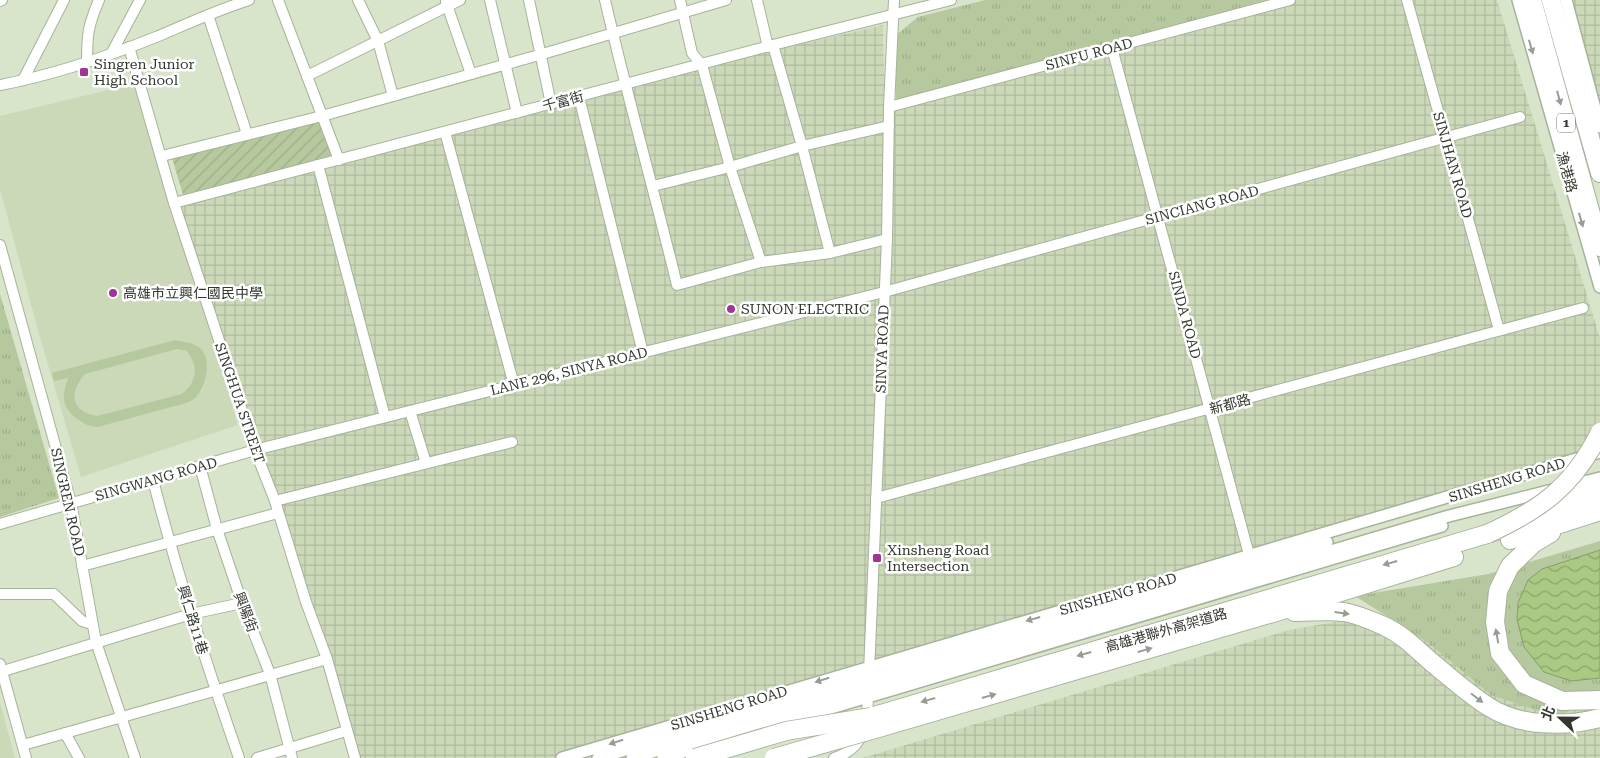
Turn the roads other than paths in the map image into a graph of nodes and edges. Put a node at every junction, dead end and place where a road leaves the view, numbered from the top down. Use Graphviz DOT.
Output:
graph roads {
  1 [pos="64,0"];
  2 [pos="99,0"];
  3 [pos="140,0"];
  4 [pos="248,0"];
  5 [pos="278,0"];
  6 [pos="358,0"];
  7 [pos="460,0"];
  8 [pos="490,0"];
  9 [pos="529,0"];
  10 [pos="606,0"];
  11 [pos="680,0"];
  12 [pos="726,0"];
  13 [pos="757,0"];
  14 [pos="894,0"];
  15 [pos="951,0"];
  16 [pos="1290,0"];
  17 [pos="1407,0"];
  18 [pos="1518,0"];
  19 [pos="1532,0"];
  20 [pos="1551,0"];
  21 [pos="1566,0"];
  22 [pos="447,3"];
  23 [pos="225,4"];
  24 [pos="684,12"];
  25 [pos="208,14"];
  26 [pos="893,14"];
  27 [pos="613,33"];
  28 [pos="378,41"];
  29 [pos="771,46"];
  30 [pos="129,47"];
  31 [pos="1112,48"];
  32 [pos="111,54"];
  33 [pos="539,55"];
  34 [pos="87,62"];
  35 [pos="506,64"];
  36 [pos="702,65"];
  37 [pos="471,74"];
  38 [pos="307,76"];
  39 [pos="23,80"];
  40 [pos="0,84"];
  41 [pos="625,85"];
  42 [pos="393,96"];
  43 [pos="579,97"];
  44 [pos="550,104"];
  45 [pos="889,107"];
  46 [pos="517,113"];
  47 [pos="322,116"];
  48 [pos="1520,117"];
  49 [pos="889,126"];
  50 [pos="1600,127"];
  51 [pos="445,132"];
  52 [pos="248,134"];
  53 [pos="1446,138"];
  54 [pos="802,146"];
  55 [pos="162,156"];
  56 [pos="339,160"];
  57 [pos="318,165"];
  58 [pos="730,167"];
  59 [pos="1600,173"];
  60 [pos="653,186"];
  61 [pos="174,203"];
  62 [pos="1158,217"];
  63 [pos="887,239"];
  64 [pos="0,245"];
  65 [pos="1600,247"];
  66 [pos="830,253"];
  67 [pos="761,262"];
  68 [pos="1600,287"];
  69 [pos="884,292"];
  70 [pos="1583,308"];
  71 [pos="1499,330"];
  72 [pos="643,352"];
  73 [pos="514,385"];
  74 [pos="1210,409"];
  75 [pos="410,411"];
  76 [pos="385,418"];
  77 [pos="1600,432"];
  78 [pos="512,442"];
  79 [pos="255,450"];
  80 [pos="1600,452"];
  81 [pos="1600,458"];
  82 [pos="426,463"];
  83 [pos="200,466"];
  84 [pos="1600,478"];
  85 [pos="152,480"];
  86 [pos="1600,486"];
  87 [pos="876,498"];
  88 [pos="1600,498"];
  89 [pos="275,501"];
  90 [pos="71,504"];
  91 [pos="1600,511"];
  92 [pos="278,513"];
  93 [pos="1570,521"];
  94 [pos="0,524"];
  95 [pos="217,530"];
  96 [pos="1488,534"];
  97 [pos="169,542"];
  98 [pos="82,566"];
  99 [pos="1253,569"];
  100 [pos="0,594"];
  101 [pos="242,603"];
  102 [pos="1276,612"];
  103 [pos="191,614"];
  104 [pos="92,624"];
  105 [pos="96,642"];
  106 [pos="327,659"];
  107 [pos="869,666"];
  108 [pos="1,669"];
  109 [pos="270,674"];
  110 [pos="868,688"];
  111 [pos="215,690"];
  112 [pos="1600,700"];
  113 [pos="122,718"];
  114 [pos="1600,718"];
  115 [pos="873,723"];
  116 [pos="346,731"];
  117 [pos="65,733"];
  118 [pos="23,745"];
  119 [pos="638,751"];
  120 [pos="291,754"];
  121 [pos="26,758"];
  122 [pos="78,758"];
  123 [pos="135,758"];
  124 [pos="239,758"];
  125 [pos="257,758"];
  126 [pos="355,758"];
  127 [pos="562,758"];
  128 [pos="598,758"];
  129 [pos="662,758"];
  130 [pos="695,758"];
  131 [pos="730,758"];
  132 [pos="774,758"];
  133 [pos="810,758"];
  134 [pos="834,758"];
  1 -- 39 [label="street"];
  2 -- 34 [label="street"];
  3 -- 32 [label="street"];
  4 -- 23 [label="street"];
  5 -- 38 [label="street"];
  6 -- 28 [label="street"];
  7 -- 22 [label="street"];
  8 -- 35 [label="street"];
  9 -- 33 [label="street"];
  10 -- 27 [label="street"];
  11 -- 24 [label="street"];
  12 -- 24 [label="street"];
  13 -- 29 [label="street"];
  14 -- 26 [label="street, SINYA ROAD"];
  15 -- 26 [label="street, 千富街"];
  16 -- 31 [label="street, SINFU ROAD"];
  17 -- 53 [label="street, SINJHAN ROAD"];
  18 -- 68 [label="street, 漁港路, one-way"];
  19 -- 65 [label="highway, 1, one-way"];
  20 -- 59 [label="highway, 1"];
  21 -- 50 [label="street"];
  22 -- 28 [label="street"];
  22 -- 37 [label="street"];
  23 -- 25 [label="street"];
  24 -- 27 [label="street"];
  24 -- 36 [label="street"];
  25 -- 30 [label="street"];
  25 -- 52 [label="street"];
  26 -- 29 [label="street, 千富街"];
  26 -- 45 [label="street, SINYA ROAD"];
  27 -- 33 [label="street"];
  27 -- 41 [label="street"];
  28 -- 38 [label="street"];
  28 -- 42 [label="street"];
  29 -- 36 [label="street, 千富街"];
  29 -- 54 [label="street"];
  30 -- 32 [label="street"];
  30 -- 55 [label="street, SINGHUA STREET"];
  31 -- 45 [label="street, SINFU ROAD"];
  31 -- 62 [label="street, SINDA ROAD"];
  32 -- 34 [label="street"];
  33 -- 35 [label="street"];
  33 -- 44 [label="street"];
  34 -- 39 [label="street"];
  35 -- 37 [label="street"];
  35 -- 46 [label="street"];
  36 -- 41 [label="street, 千富街"];
  36 -- 58 [label="street"];
  37 -- 42 [label="street"];
  38 -- 47 [label="street"];
  39 -- 40 [label="street"];
  41 -- 43 [label="street, 千富街"];
  41 -- 60 [label="street"];
  42 -- 47 [label="street"];
  43 -- 44 [label="street, 千富街"];
  43 -- 72 [label="street"];
  44 -- 46 [label="street, 千富街"];
  45 -- 49 [label="street, SINYA ROAD"];
  46 -- 51 [label="street, 千富街"];
  47 -- 52 [label="street"];
  47 -- 56 [label="street"];
  48 -- 53 [label="street, SINCIANG ROAD"];
  49 -- 54 [label="street"];
  49 -- 63 [label="street, SINYA ROAD"];
  51 -- 56 [label="street, 千富街"];
  51 -- 73 [label="street"];
  52 -- 55 [label="street"];
  53 -- 62 [label="street, SINCIANG ROAD"];
  53 -- 71 [label="street, SINJHAN ROAD"];
  54 -- 58 [label="street"];
  54 -- 66 [label="street"];
  55 -- 61 [label="street, SINGHUA STREET"];
  56 -- 57 [label="street, 千富街"];
  57 -- 61 [label="street, 千富街"];
  57 -- 76 [label="street"];
  58 -- 60 [label="street"];
  58 -- 67 [label="street"];
  60 -- 67 [label="street"];
  61 -- 79 [label="street, SINGHUA STREET"];
  62 -- 69 [label="street, SINCIANG ROAD"];
  62 -- 74 [label="street, SINDA ROAD"];
  63 -- 66 [label="street"];
  63 -- 69 [label="street, SINYA ROAD"];
  64 -- 90 [label="street, SINGREN ROAD"];
  66 -- 67 [label="street"];
  69 -- 72 [label="street, LANE 296, SINYA ROAD"];
  69 -- 87 [label="street, SINYA ROAD"];
  70 -- 71 [label="street, 新都路"];
  71 -- 74 [label="street, 新都路"];
  72 -- 73 [label="street, LANE 296, SINYA ROAD"];
  73 -- 75 [label="street, LANE 296, SINYA ROAD"];
  74 -- 87 [label="street, 新都路"];
  74 -- 99 [label="street, SINDA ROAD"];
  75 -- 76 [label="street, LANE 296, SINYA ROAD"];
  75 -- 82 [label="street"];
  76 -- 79 [label="street, LANE 296, SINYA ROAD"];
  77 -- 96 [label="highway, bridge"];
  78 -- 82 [label="street"];
  79 -- 83 [label="street, SINGWANG ROAD"];
  79 -- 89 [label="street, SINGHUA STREET"];
  80 -- 99 [label="street, SINSHENG ROAD"];
  81 -- 99 [label="street, SINSHENG ROAD"];
  82 -- 89 [label="street"];
  83 -- 85 [label="street, SINGWANG ROAD"];
  83 -- 95 [label="street, 興陽街"];
  84 -- 99 [label="street, SINSHENG ROAD"];
  85 -- 90 [label="street, SINGWANG ROAD"];
  85 -- 97 [label="street, 興仁路11巷"];
  86 -- 99 [label="street, SINSHENG ROAD"];
  87 -- 107 [label="street, SINYA ROAD"];
  88 -- 96 [label="highway, 高雄港聯外高架道路, bridge"];
  89 -- 92 [label="street, SINGHUA STREET"];
  90 -- 94 [label="street, SINGWANG ROAD"];
  90 -- 98 [label="street, SINGREN ROAD"];
  91 -- 93 [label="highway, 高雄港聯外高架道路"];
  92 -- 95 [label="street"];
  92 -- 106 [label="street, SINGHUA STREET"];
  93 -- 102 [label="highway, 高雄港聯外高架道路"];
  112 -- 93 [label="highway, one-way"];
  95 -- 97 [label="street"];
  95 -- 101 [label="street, 興陽街"];
  96 -- 115 [label="highway, 高雄港聯外高架道路, one-way"];
  97 -- 98 [label="street"];
  97 -- 103 [label="street, 興仁路11巷"];
  98 -- 104 [label="street, SINGREN ROAD"];
  99 -- 107 [label="street, SINSHENG ROAD, one-way"];
  99 -- 110 [label="street, SINSHENG ROAD"];
  100 -- 104 [label="street"];
  101 -- 103 [label="street"];
  101 -- 109 [label="street, 興陽街"];
  102 -- 114 [label="highway, one-way"];
  115 -- 102 [label="highway, 高雄港聯外高架道路, one-way"];
  103 -- 105 [label="street"];
  103 -- 111 [label="street, 興仁路11巷"];
  104 -- 105 [label="street, SINGREN ROAD"];
  105 -- 108 [label="street"];
  105 -- 113 [label="street, SINGREN ROAD"];
  106 -- 109 [label="street"];
  106 -- 116 [label="street, SINGHUA STREET"];
  107 -- 110 [label="street, SINYA ROAD"];
  107 -- 119 [label="street, SINSHENG ROAD, one-way"];
  108 -- 118 [label="street"];
  109 -- 111 [label="street"];
  109 -- 120 [label="street, 興陽街"];
  110 -- 119 [label="street, SINSHENG ROAD"];
  110 -- 129 [label="street, SINSHENG ROAD"];
  110 -- 134 [label="street, SINYA ROAD"];
  111 -- 113 [label="street"];
  111 -- 124 [label="street, 興仁路11巷"];
  113 -- 117 [label="street"];
  113 -- 123 [label="street, SINGREN ROAD"];
  115 -- 130 [label="highway, bridge"];
  115 -- 131 [label="highway, 高雄港聯外高架道路, bridge"];
  115 -- 132 [label="highway, 高雄港聯外高架道路, bridge"];
  115 -- 133 [label="highway, bridge"];
  116 -- 120 [label="street"];
  116 -- 126 [label="street, SINGHUA STREET"];
  117 -- 118 [label="street"];
  117 -- 122 [label="street"];
  118 -- 121 [label="street"];
  119 -- 127 [label="street, SINSHENG ROAD, one-way"];
  119 -- 128 [label="street, SINSHENG ROAD"];
  120 -- 125 [label="street"];
}
